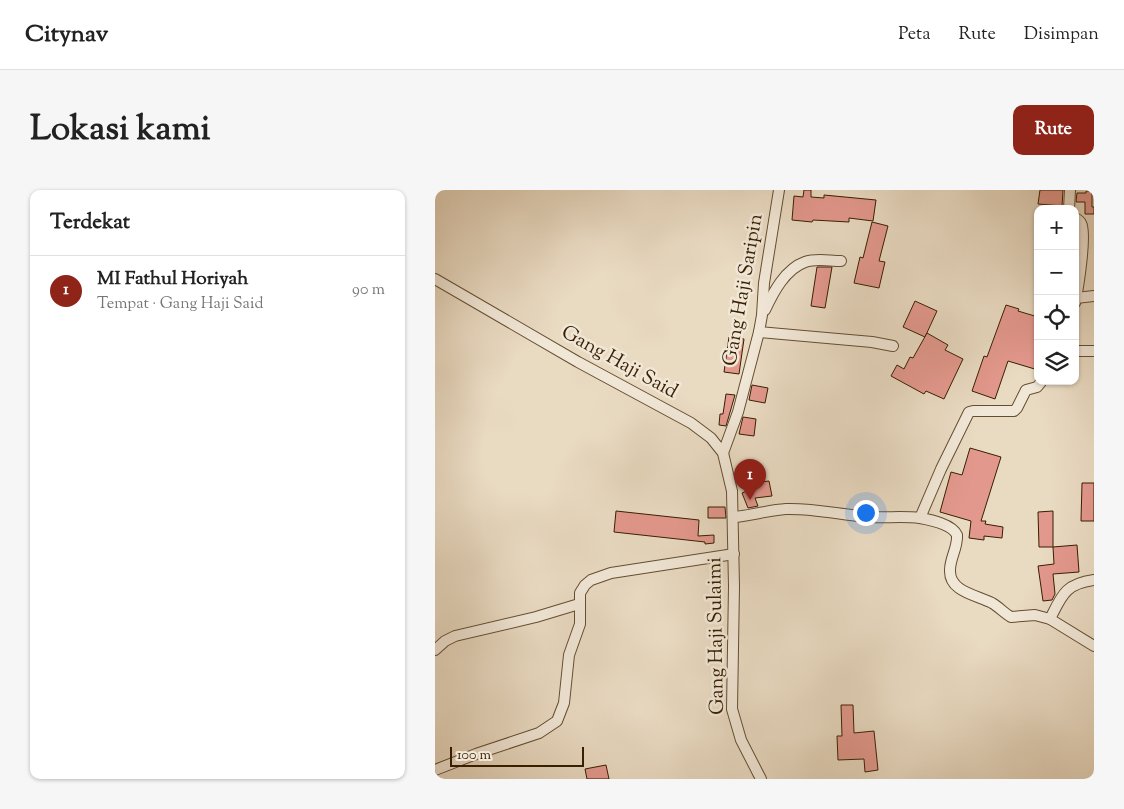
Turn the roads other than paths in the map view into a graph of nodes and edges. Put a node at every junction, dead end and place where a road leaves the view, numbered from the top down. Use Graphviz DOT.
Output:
graph roads {
  1 [pos="779,190"];
  2 [pos="1070,190"];
  3 [pos="1069,205"];
  4 [pos="1079,221"];
  5 [pos="841,261"];
  6 [pos="435,279"];
  7 [pos="1077,295"];
  8 [pos="1094,296"];
  9 [pos="1079,299"];
  10 [pos="762,315"];
  11 [pos="759,332"];
  12 [pos="893,346"];
  13 [pos="1079,350"];
  14 [pos="1094,351"];
  15 [pos="1038,385"];
  16 [pos="723,452"];
  17 [pos="733,517"];
  18 [pos="920,518"];
  19 [pos="734,554"];
  20 [pos="1094,580"];
  21 [pos="579,604"];
  22 [pos="1050,618"];
  23 [pos="1094,646"];
  24 [pos="435,650"];
  25 [pos="435,770"];
  26 [pos="761,779"];
  1 -- 10 [label="street, Gang Haji Saripin"];
  2 -- 3 [label="street"];
  4 -- 7 [label="street"];
  5 -- 10 [label="street"];
  6 -- 16 [label="street, Gang Haji Said"];
  8 -- 9 [label="street"];
  10 -- 11 [label="street, Gang Haji Saripin"];
  11 -- 12 [label="street"];
  11 -- 16 [label="street, Gang Haji Saripin"];
  13 -- 14 [label="street"];
  15 -- 18 [label="street"];
  16 -- 17 [label="street"];
  17 -- 18 [label="street"];
  17 -- 19 [label="street, Gang Haji Sulaimi"];
  18 -- 22 [label="street"];
  19 -- 21 [label="street"];
  19 -- 26 [label="street, Gang Haji Sulaimi"];
  20 -- 22 [label="street"];
  21 -- 24 [label="street"];
  21 -- 25 [label="street"];
  22 -- 23 [label="street"];
}
